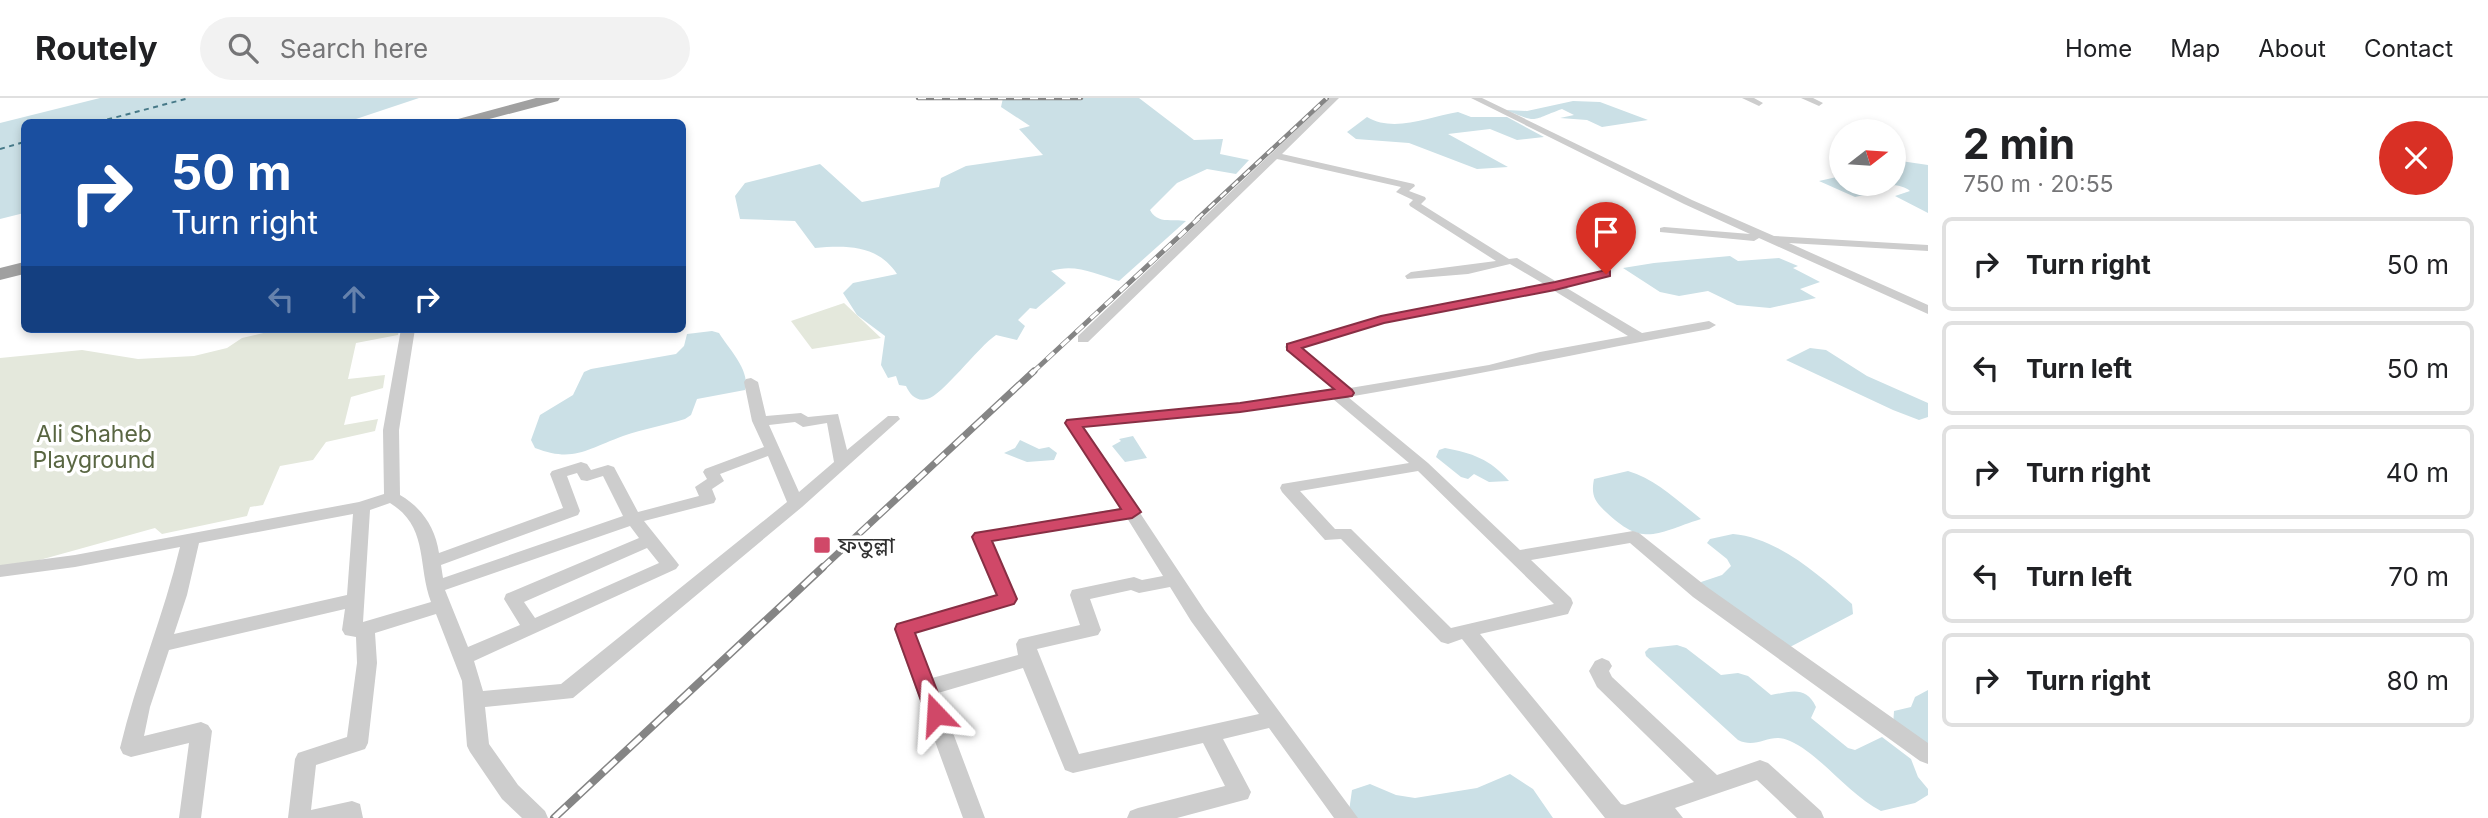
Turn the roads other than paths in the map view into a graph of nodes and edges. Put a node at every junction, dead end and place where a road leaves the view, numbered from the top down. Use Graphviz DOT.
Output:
graph roads {
  1 [pos="552,98"];
  2 [pos="1335,98"];
  3 [pos="1475,98"];
  4 [pos="1746,98"];
  5 [pos="1805,98"];
  6 [pos="1759,103"];
  7 [pos="1819,103"];
  8 [pos="474,119"];
  9 [pos="1277,156"];
  10 [pos="1664,230"];
  11 [pos="1767,239"];
  12 [pos="1928,248"];
  13 [pos="1513,261"];
  14 [pos="21,269"];
  15 [pos="0,274"];
  16 [pos="1606,274"];
  17 [pos="1411,276"];
  18 [pos="1555,286"];
  19 [pos="1928,310"];
  20 [pos="1709,325"];
  21 [pos="407,333"];
  22 [pos="1639,337"];
  23 [pos="1083,339"];
  24 [pos="751,382"];
  25 [pos="1342,394"];
  26 [pos="893,419"];
  27 [pos="760,421"];
  28 [pos="772,449"];
  29 [pos="842,463"];
  30 [pos="1422,466"];
  31 [pos="392,498"];
  32 [pos="796,503"];
  33 [pos="362,507"];
  34 [pos="1132,512"];
  35 [pos="633,520"];
  36 [pos="191,539"];
  37 [pos="649,541"];
  38 [pos="1516,557"];
  39 [pos="432,562"];
  40 [pos="0,571"];
  41 [pos="1175,580"];
  42 [pos="438,596"];
  43 [pos="356,600"];
  44 [pos="531,627"];
  45 [pos="365,628"];
  46 [pos="1466,630"];
  47 [pos="162,644"];
  48 [pos="463,658"];
  49 [pos="1029,659"];
  50 [pos="1602,666"];
  51 [pos="926,688"];
  52 [pos="474,701"];
  53 [pos="1275,719"];
  54 [pos="1209,734"];
  55 [pos="1928,755"];
  56 [pos="1713,786"];
  57 [pos="1649,806"];
  58 [pos="190,818"];
  59 [pos="299,818"];
  60 [pos="318,818"];
  61 [pos="352,818"];
  62 [pos="537,818"];
  63 [pos="974,818"];
  64 [pos="1138,818"];
  65 [pos="1347,818"];
  66 [pos="1672,818"];
  67 [pos="1813,818"];
  1 -- 8 [label="highway"];
  2 -- 9 [label="street"];
  3 -- 11 [label="street"];
  4 -- 6 [label="street"];
  5 -- 7 [label="street"];
  9 -- 17 [label="street"];
  9 -- 23 [label="street"];
  10 -- 11 [label="street"];
  11 -- 12 [label="street"];
  11 -- 19 [label="street"];
  13 -- 18 [label="street"];
  14 -- 15 [label="highway"];
  16 -- 18 [label="street"];
  18 -- 22 [label="street"];
  18 -- 25 [label="street"];
  20 -- 22 [label="street"];
  21 -- 31 [label="street"];
  22 -- 25 [label="street"];
  24 -- 27 [label="street"];
  25 -- 30 [label="street"];
  25 -- 34 [label="street"];
  26 -- 29 [label="street"];
  27 -- 28 [label="street"];
  27 -- 29 [label="street"];
  28 -- 32 [label="street"];
  28 -- 35 [label="street"];
  29 -- 32 [label="street"];
  30 -- 38 [label="street"];
  30 -- 46 [label="street"];
  31 -- 33 [label="street"];
  31 -- 39 [label="street"];
  32 -- 52 [label="street"];
  33 -- 36 [label="street"];
  33 -- 43 [label="street"];
  34 -- 41 [label="street"];
  34 -- 51 [label="street"];
  35 -- 37 [label="street"];
  35 -- 39 [label="street"];
  35 -- 42 [label="street"];
  36 -- 40 [label="street"];
  36 -- 47 [label="street"];
  37 -- 44 [label="street"];
  37 -- 44 [label="street"];
  38 -- 46 [label="street"];
  38 -- 55 [label="street"];
  39 -- 42 [label="street"];
  41 -- 49 [label="street"];
  41 -- 53 [label="street"];
  42 -- 45 [label="street"];
  42 -- 48 [label="street"];
  43 -- 45 [label="street"];
  43 -- 47 [label="street"];
  44 -- 48 [label="street"];
  45 -- 59 [label="street"];
  46 -- 57 [label="street"];
  47 -- 58 [label="street"];
  48 -- 52 [label="street"];
  49 -- 51 [label="street"];
  49 -- 54 [label="street"];
  50 -- 56 [label="street"];
  51 -- 63 [label="street"];
  52 -- 62 [label="street"];
  53 -- 54 [label="street"];
  53 -- 65 [label="street"];
  54 -- 64 [label="street"];
  56 -- 57 [label="street"];
  56 -- 67 [label="street"];
  57 -- 66 [label="street"];
  60 -- 61 [label="street"];
}
